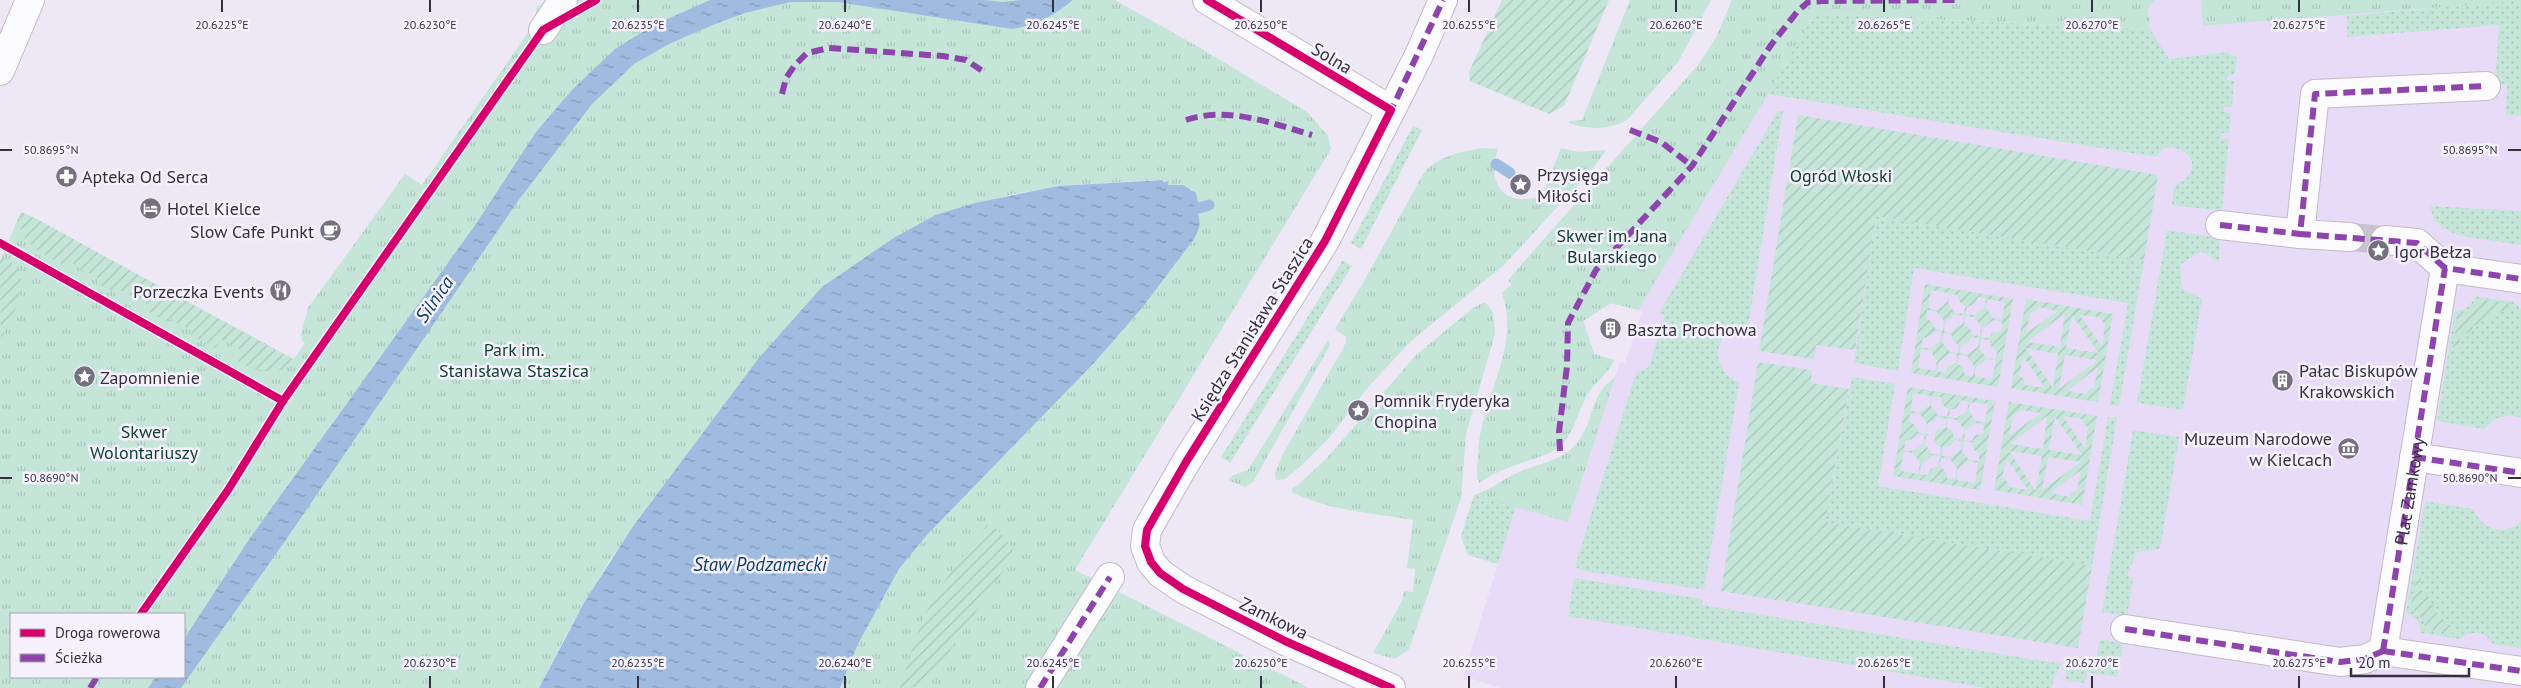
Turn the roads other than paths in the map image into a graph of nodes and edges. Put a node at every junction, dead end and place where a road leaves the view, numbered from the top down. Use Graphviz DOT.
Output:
graph roads {
  1 [pos="30,0"];
  2 [pos="563,0"];
  3 [pos="1207,0"];
  4 [pos="1443,0"];
  5 [pos="543,30"];
  6 [pos="0,71"];
  7 [pos="2486,86"];
  8 [pos="1391,110"];
  9 [pos="2220,225"];
  10 [pos="2300,234"];
  11 [pos="2350,238"];
  12 [pos="2385,240"];
  13 [pos="2445,268"];
  14 [pos="2521,279"];
  15 [pos="2414,457"];
  16 [pos="2521,473"];
  17 [pos="1151,562"];
  18 [pos="1110,577"];
  19 [pos="2125,629"];
  20 [pos="2383,651"];
  21 [pos="2521,671"];
  22 [pos="1040,688"];
  23 [pos="1392,688"];
  1 -- 6 [label="street"];
  2 -- 5 [label="street"];
  3 -- 8 [label="street, Solna"];
  4 -- 8 [label="street, Księdza Stanisława Staszica"];
  7 -- 10 [label="street"];
  8 -- 17 [label="street, Księdza Stanisława Staszica"];
  9 -- 10 [label="street"];
  10 -- 11 [label="street"];
  12 -- 13 [label="street"];
  13 -- 14 [label="street"];
  13 -- 15 [label="street, Plac Zamkowy"];
  15 -- 16 [label="street"];
  15 -- 20 [label="street, Plac Zamkowy"];
  17 -- 23 [label="street, Zamkowa"];
  18 -- 22 [label="street"];
  19 -- 20 [label="street"];
  20 -- 21 [label="street"];
}
